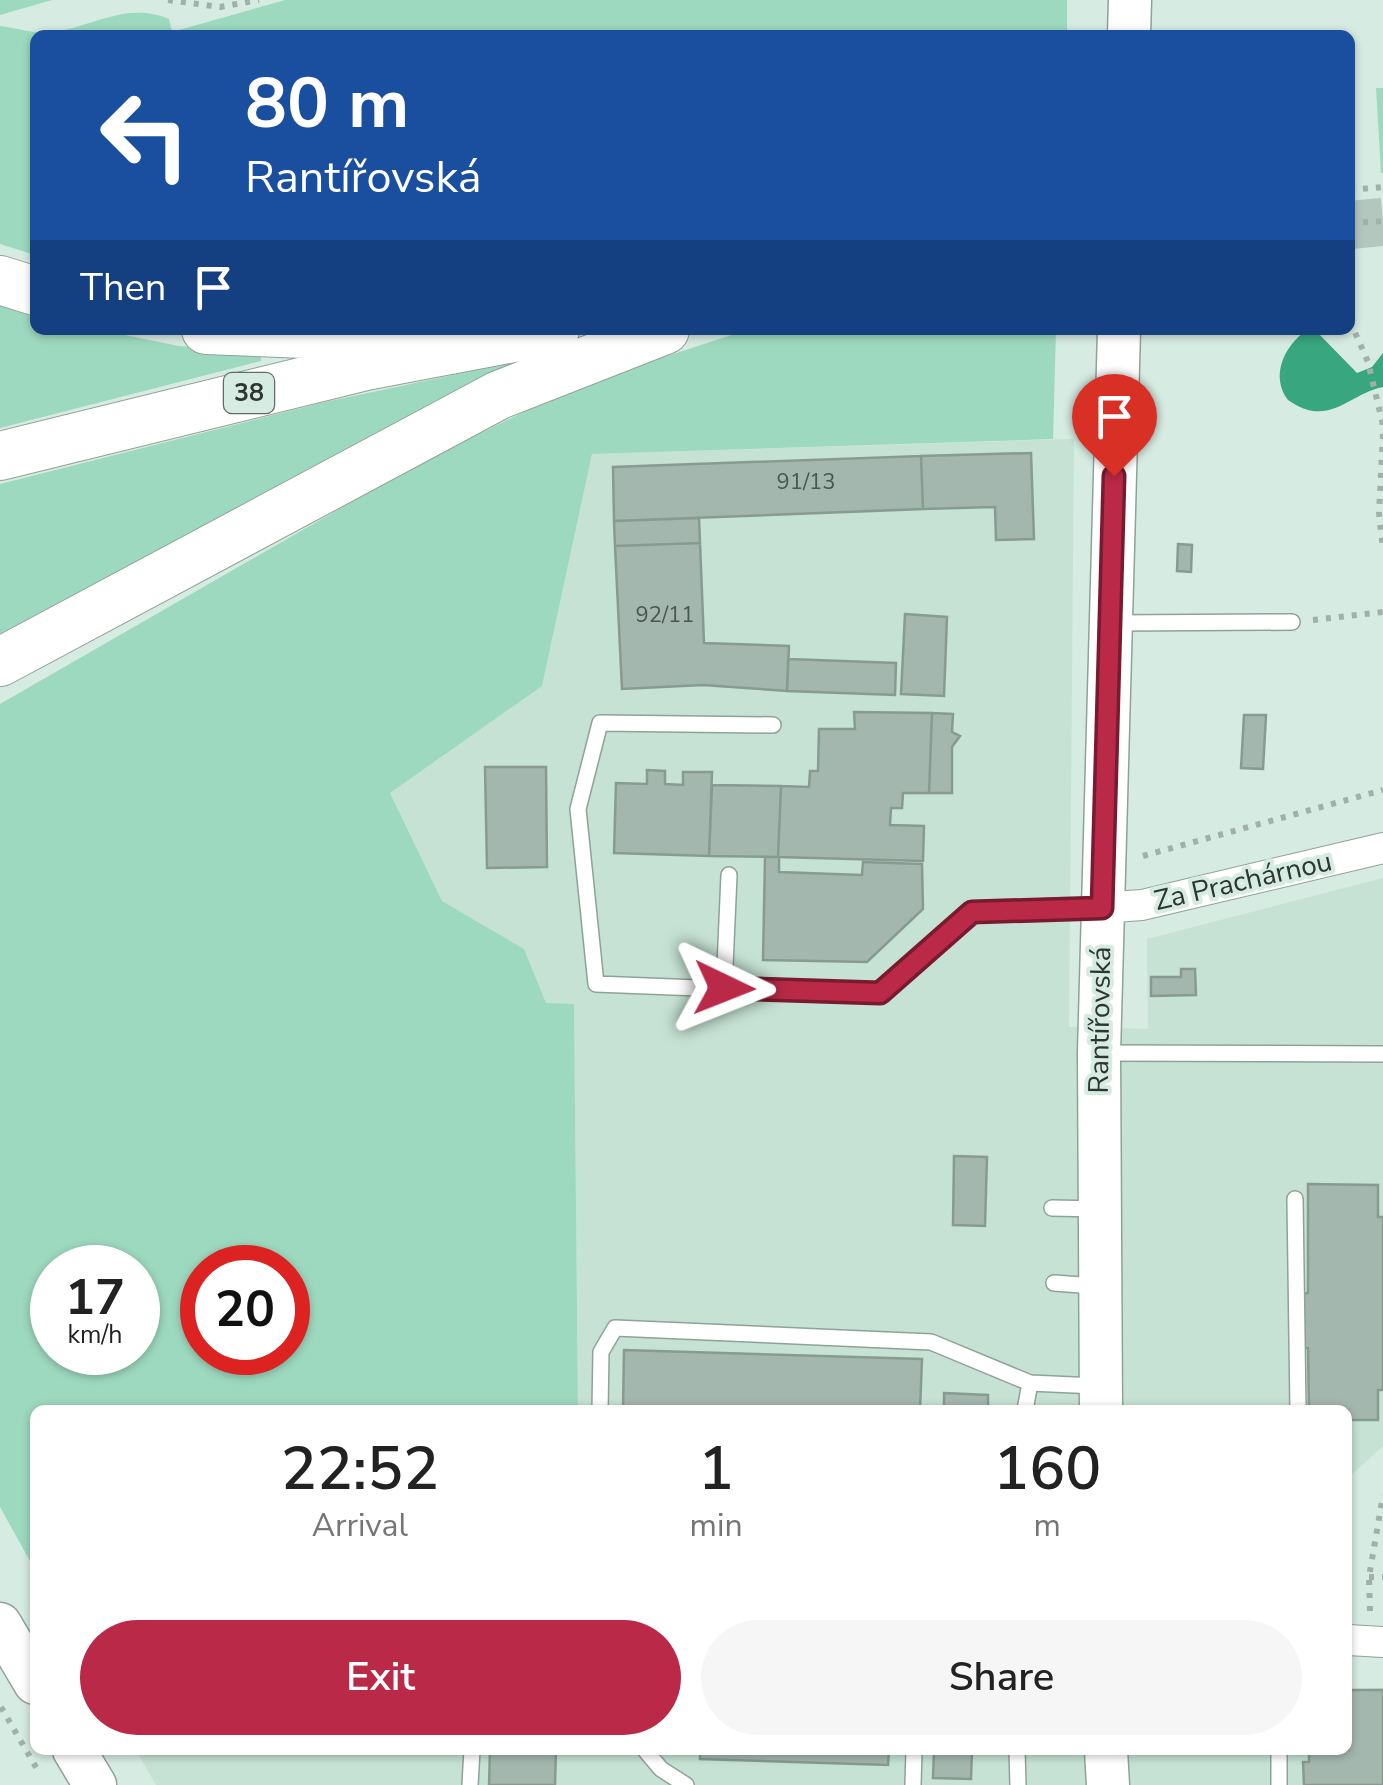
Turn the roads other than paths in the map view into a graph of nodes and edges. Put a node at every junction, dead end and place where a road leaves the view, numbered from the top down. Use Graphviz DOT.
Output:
graph roads {
  1 [pos="1130,0"];
  2 [pos="1129,30"];
  3 [pos="0,280"];
  4 [pos="30,289"];
  5 [pos="353,335"];
  6 [pos="528,335"];
  7 [pos="653,335"];
  8 [pos="1118,335"];
  9 [pos="500,340"];
  10 [pos="0,456"];
  11 [pos="1292,622"];
  12 [pos="1110,623"];
  13 [pos="0,662"];
  14 [pos="773,726"];
  15 [pos="1383,848"];
  16 [pos="728,874"];
  17 [pos="1102,908"];
  18 [pos="724,988"];
  19 [pos="1099,1052"];
  20 [pos="1383,1054"];
  21 [pos="1295,1199"];
  22 [pos="1052,1208"];
  23 [pos="1100,1210"];
  24 [pos="1054,1283"];
  25 [pos="1099,1286"];
  26 [pos="1030,1383"];
  27 [pos="1101,1398"];
  28 [pos="600,1405"];
  29 [pos="1026,1405"];
  30 [pos="1298,1405"];
  31 [pos="0,1624"];
  32 [pos="30,1675"];
  33 [pos="77,1755"];
  34 [pos="472,1755"];
  35 [pos="649,1755"];
  36 [pos="914,1755"];
  37 [pos="1017,1755"];
  38 [pos="1106,1755"];
  39 [pos="1278,1755"];
  40 [pos="94,1785"];
  41 [pos="470,1785"];
  42 [pos="686,1785"];
  43 [pos="913,1785"];
  44 [pos="1018,1785"];
  45 [pos="1108,1785"];
  46 [pos="1279,1785"];
  1 -- 2 [label="street"];
  3 -- 4 [label="main road"];
  5 -- 9 [label="main road"];
  6 -- 9 [label="main road, 38"];
  7 -- 13 [label="main road"];
  8 -- 12 [label="street, Rantířovská"];
  9 -- 10 [label="main road, 38"];
  11 -- 12 [label="lane"];
  12 -- 17 [label="street, Rantířovská"];
  14 -- 18 [label="lane"];
  15 -- 17 [label="street, Za Prachárnou"];
  16 -- 18 [label="lane"];
  17 -- 18 [label="lane"];
  17 -- 19 [label="street, Rantířovská"];
  19 -- 20 [label="lane"];
  19 -- 23 [label="street, Rantířovská"];
  21 -- 30 [label="lane"];
  22 -- 23 [label="lane"];
  23 -- 25 [label="street, Rantířovská"];
  24 -- 25 [label="lane"];
  25 -- 27 [label="street, Rantířovská"];
  26 -- 27 [label="lane"];
  26 -- 28 [label="lane"];
  26 -- 29 [label="lane"];
  31 -- 32 [label="street"];
  33 -- 40 [label="street"];
  34 -- 41 [label="lane"];
  35 -- 42 [label="lane"];
  36 -- 43 [label="lane"];
  37 -- 44 [label="lane"];
  38 -- 45 [label="street"];
  39 -- 46 [label="lane"];
}
